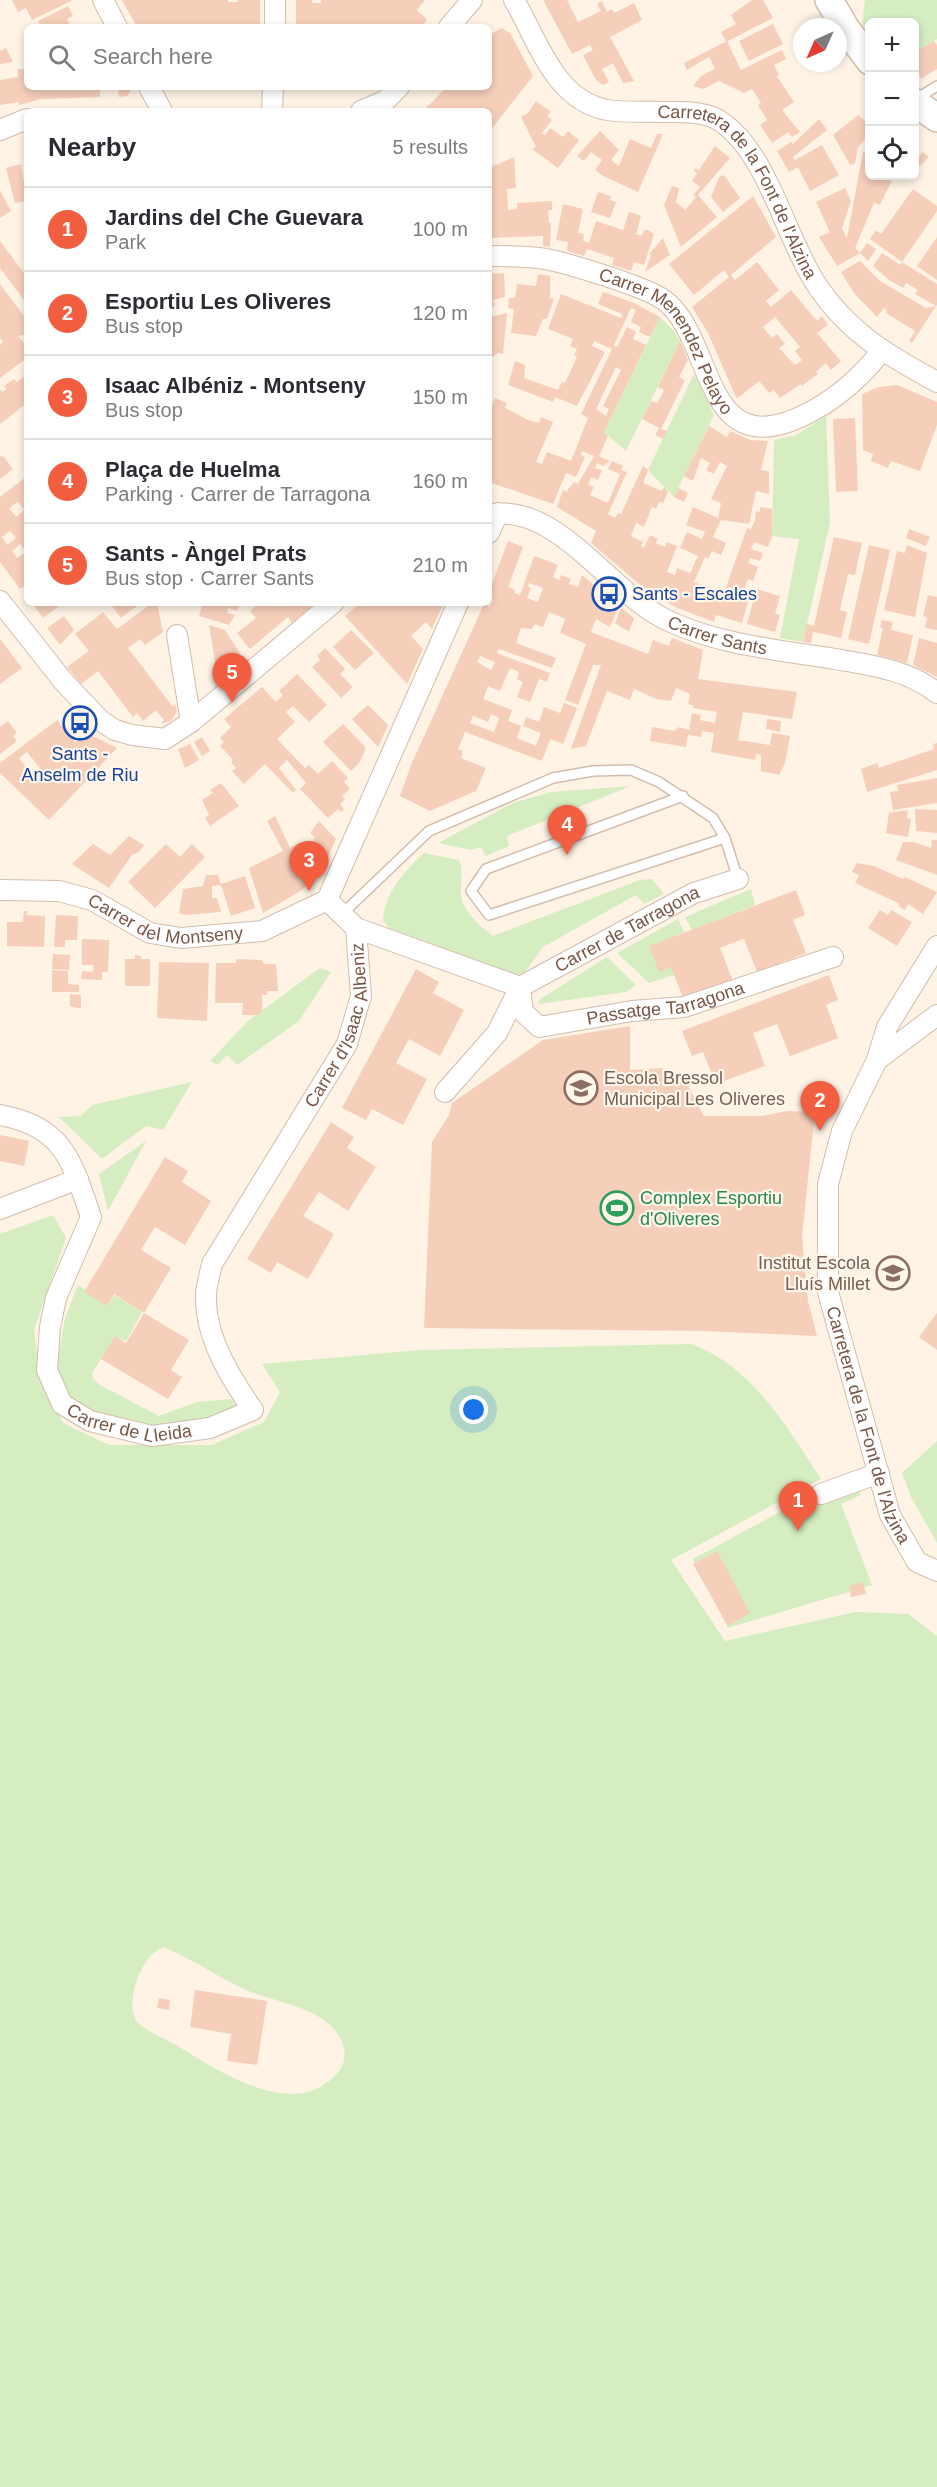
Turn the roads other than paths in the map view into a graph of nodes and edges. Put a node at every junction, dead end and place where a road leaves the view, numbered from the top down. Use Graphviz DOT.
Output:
graph roads {
  1 [pos="103,0"];
  2 [pos="275,0"];
  3 [pos="472,0"];
  4 [pos="514,0"];
  5 [pos="829,0"];
  6 [pos="115,24"];
  7 [pos="275,24"];
  8 [pos="452,24"];
  9 [pos="865,54"];
  10 [pos="937,86"];
  11 [pos="151,90"];
  12 [pos="273,90"];
  13 [pos="396,90"];
  14 [pos="919,98"];
  15 [pos="919,104"];
  16 [pos="160,108"];
  17 [pos="272,108"];
  18 [pos="368,108"];
  19 [pos="937,118"];
  20 [pos="24,120"];
  21 [pos="0,130"];
  22 [pos="492,256"];
  23 [pos="881,352"];
  24 [pos="937,382"];
  25 [pos="493,514"];
  26 [pos="0,601"];
  27 [pos="329,606"];
  28 [pos="457,606"];
  29 [pos="177,635"];
  30 [pos="937,693"];
  31 [pos="190,722"];
  32 [pos="682,796"];
  33 [pos="725,838"];
  34 [pos="738,879"];
  35 [pos="0,890"];
  36 [pos="327,900"];
  37 [pos="349,921"];
  38 [pos="937,946"];
  39 [pos="833,957"];
  40 [pos="520,987"];
  41 [pos="937,1015"];
  42 [pos="878,1060"];
  43 [pos="444,1092"];
  44 [pos="0,1115"];
  45 [pos="78,1179"];
  46 [pos="0,1209"];
  47 [pos="253,1410"];
  48 [pos="879,1473"];
  49 [pos="821,1494"];
  50 [pos="937,1571"];
  1 -- 6 [label="street"];
  2 -- 7 [label="street"];
  3 -- 8 [label="street"];
  4 -- 23 [label="street, Carretera de la Font de l'Alzina"];
  5 -- 9 [label="street"];
  10 -- 14 [label="lane"];
  11 -- 16 [label="street"];
  12 -- 17 [label="street"];
  13 -- 18 [label="street"];
  15 -- 19 [label="street"];
  20 -- 21 [label="street"];
  22 -- 23 [label="street, Carrer Menendez Pelayo"];
  23 -- 24 [label="street, Carretera de la Font de l'Alzina"];
  25 -- 30 [label="street, Carrer Sants"];
  26 -- 31 [label="street"];
  27 -- 31 [label="street"];
  28 -- 36 [label="street"];
  29 -- 31 [label="street"];
  32 -- 33 [label="lane"];
  32 -- 33 [label="lane"];
  32 -- 37 [label="lane"];
  33 -- 34 [label="lane"];
  34 -- 40 [label="street, Carrer de Tarragona"];
  35 -- 36 [label="street, Carrer del Montseny"];
  36 -- 37 [label="street, Carrer d'Isaac Albeniz"];
  37 -- 40 [label="street"];
  37 -- 47 [label="street, Carrer d'Isaac Albeniz"];
  38 -- 42 [label="street"];
  39 -- 40 [label="street, Passatge Tarragona"];
  40 -- 43 [label="street"];
  41 -- 42 [label="street, Carretera de la Font de l'Alzina"];
  42 -- 48 [label="street, Carretera de la Font de l'Alzina"];
  44 -- 45 [label="street, Carrer de Lleida"];
  45 -- 46 [label="street"];
  45 -- 47 [label="street, Carrer de Lleida"];
  48 -- 49 [label="street"];
  48 -- 50 [label="street, Carretera de la Font de l'Alzina"];
}
